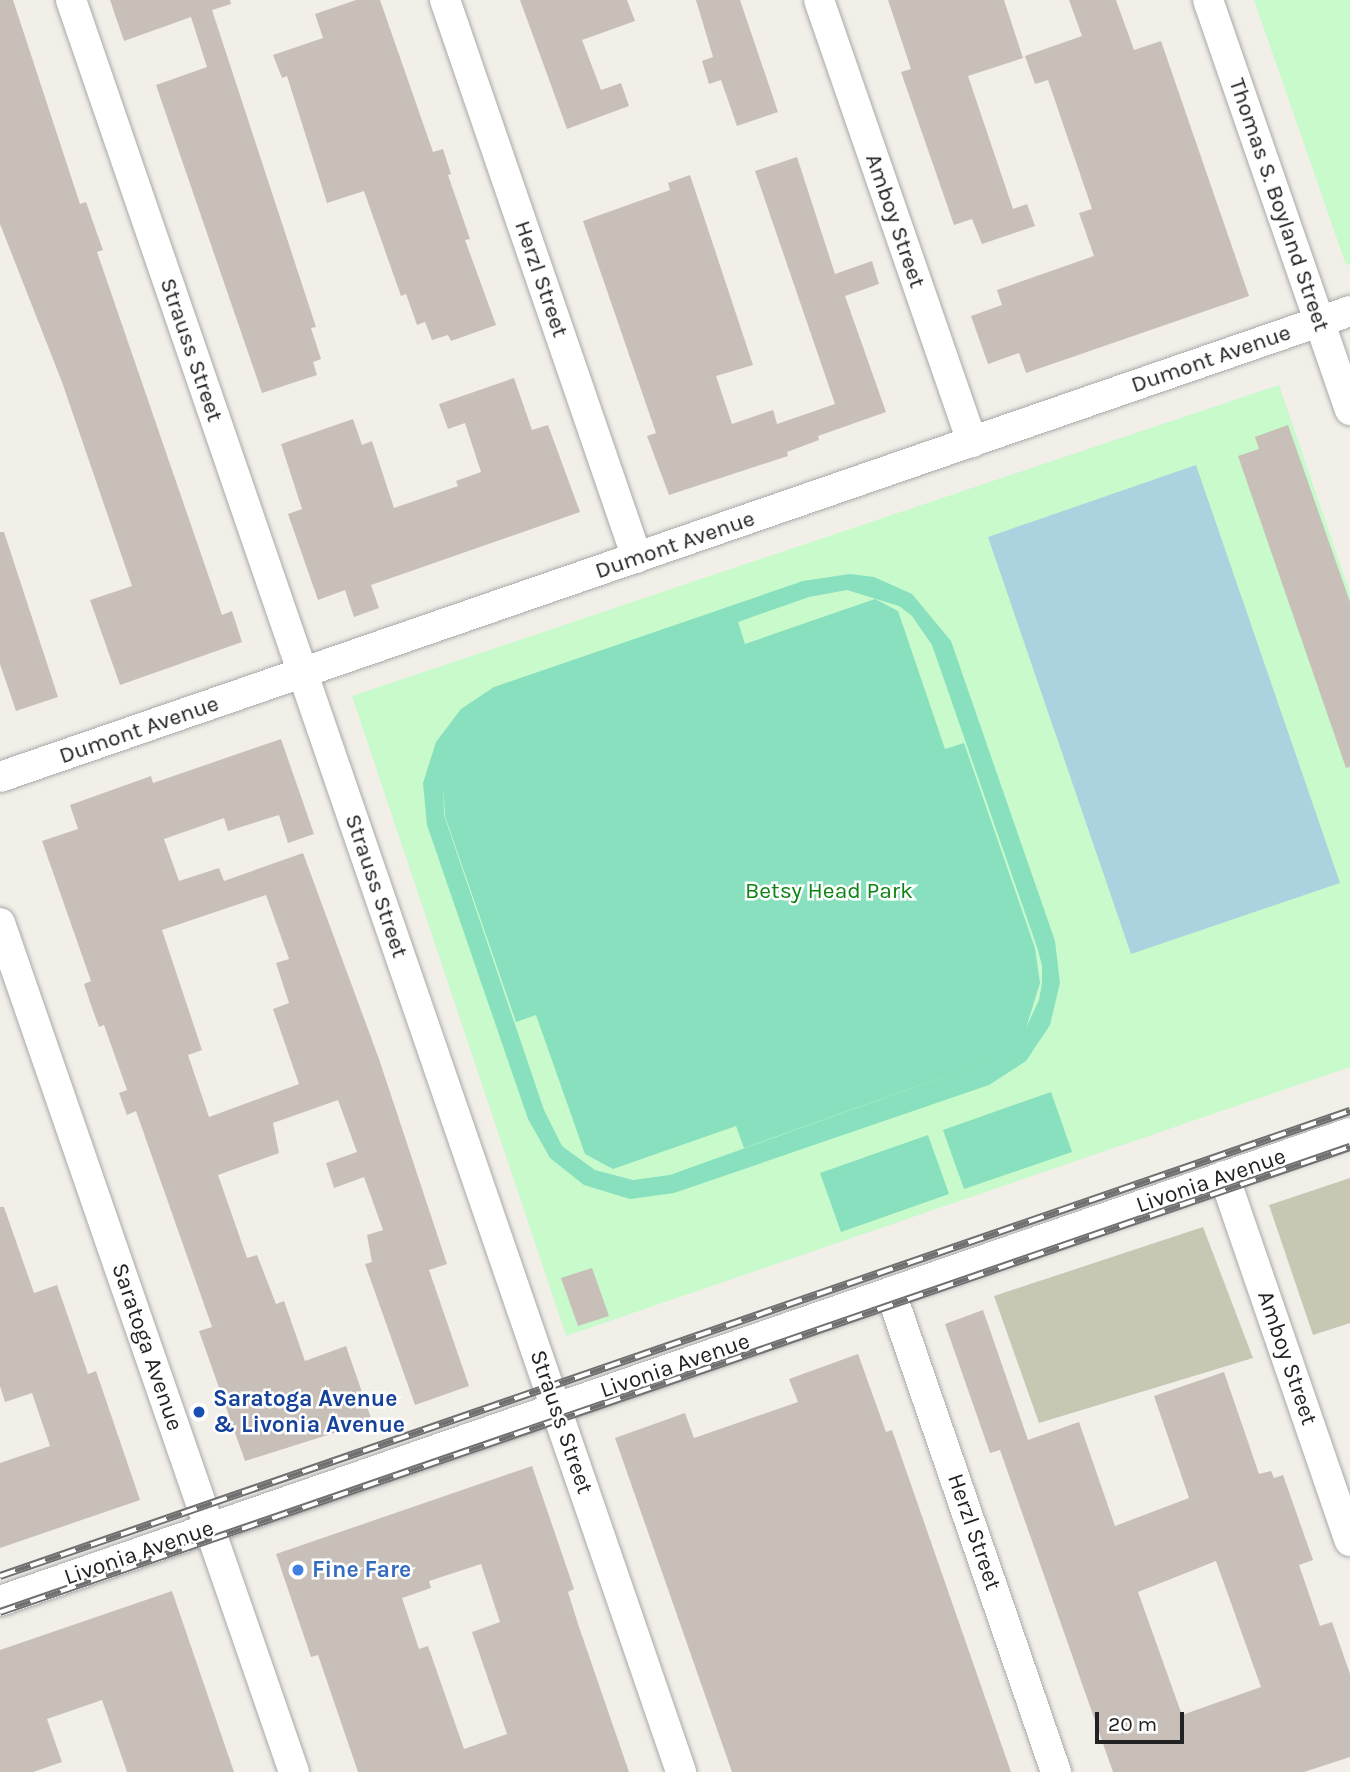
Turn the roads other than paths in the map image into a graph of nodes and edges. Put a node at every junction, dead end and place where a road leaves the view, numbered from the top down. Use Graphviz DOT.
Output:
graph roads {
  1 [pos="71,0"];
  2 [pos="445,0"];
  3 [pos="819,0"];
  4 [pos="1208,0"];
  5 [pos="1350,311"];
  6 [pos="1319,322"];
  7 [pos="1350,410"];
  8 [pos="972,442"];
  9 [pos="637,558"];
  10 [pos="303,674"];
  11 [pos="0,777"];
  12 [pos="0,923"];
  13 [pos="1350,1133"];
  14 [pos="1224,1176"];
  15 [pos="891,1293"];
  16 [pos="555,1406"];
  17 [pos="210,1529"];
  18 [pos="1350,1541"];
  19 [pos="0,1601"];
  20 [pos="294,1772"];
  21 [pos="681,1772"];
  22 [pos="1056,1772"];
  1 -- 10 [label="street, Strauss Street"];
  2 -- 9 [label="street, Herzl Street"];
  3 -- 8 [label="street, Amboy Street"];
  4 -- 6 [label="street, Thomas S. Boyland Street"];
  5 -- 6 [label="street, Dumont Avenue"];
  6 -- 7 [label="street, Thomas S. Boyland Street"];
  6 -- 8 [label="street, Dumont Avenue"];
  8 -- 9 [label="street, Dumont Avenue"];
  9 -- 10 [label="street, Dumont Avenue"];
  10 -- 11 [label="street, Dumont Avenue"];
  10 -- 16 [label="street, Strauss Street"];
  12 -- 17 [label="street, Saratoga Avenue"];
  13 -- 14 [label="street, Livonia Avenue"];
  14 -- 15 [label="street, Livonia Avenue"];
  14 -- 18 [label="street, Amboy Street"];
  15 -- 16 [label="street, Livonia Avenue"];
  15 -- 22 [label="street, Herzl Street"];
  16 -- 17 [label="street, Livonia Avenue"];
  16 -- 21 [label="street, Strauss Street"];
  17 -- 19 [label="street, Livonia Avenue"];
  17 -- 20 [label="street, Saratoga Avenue"];
}
